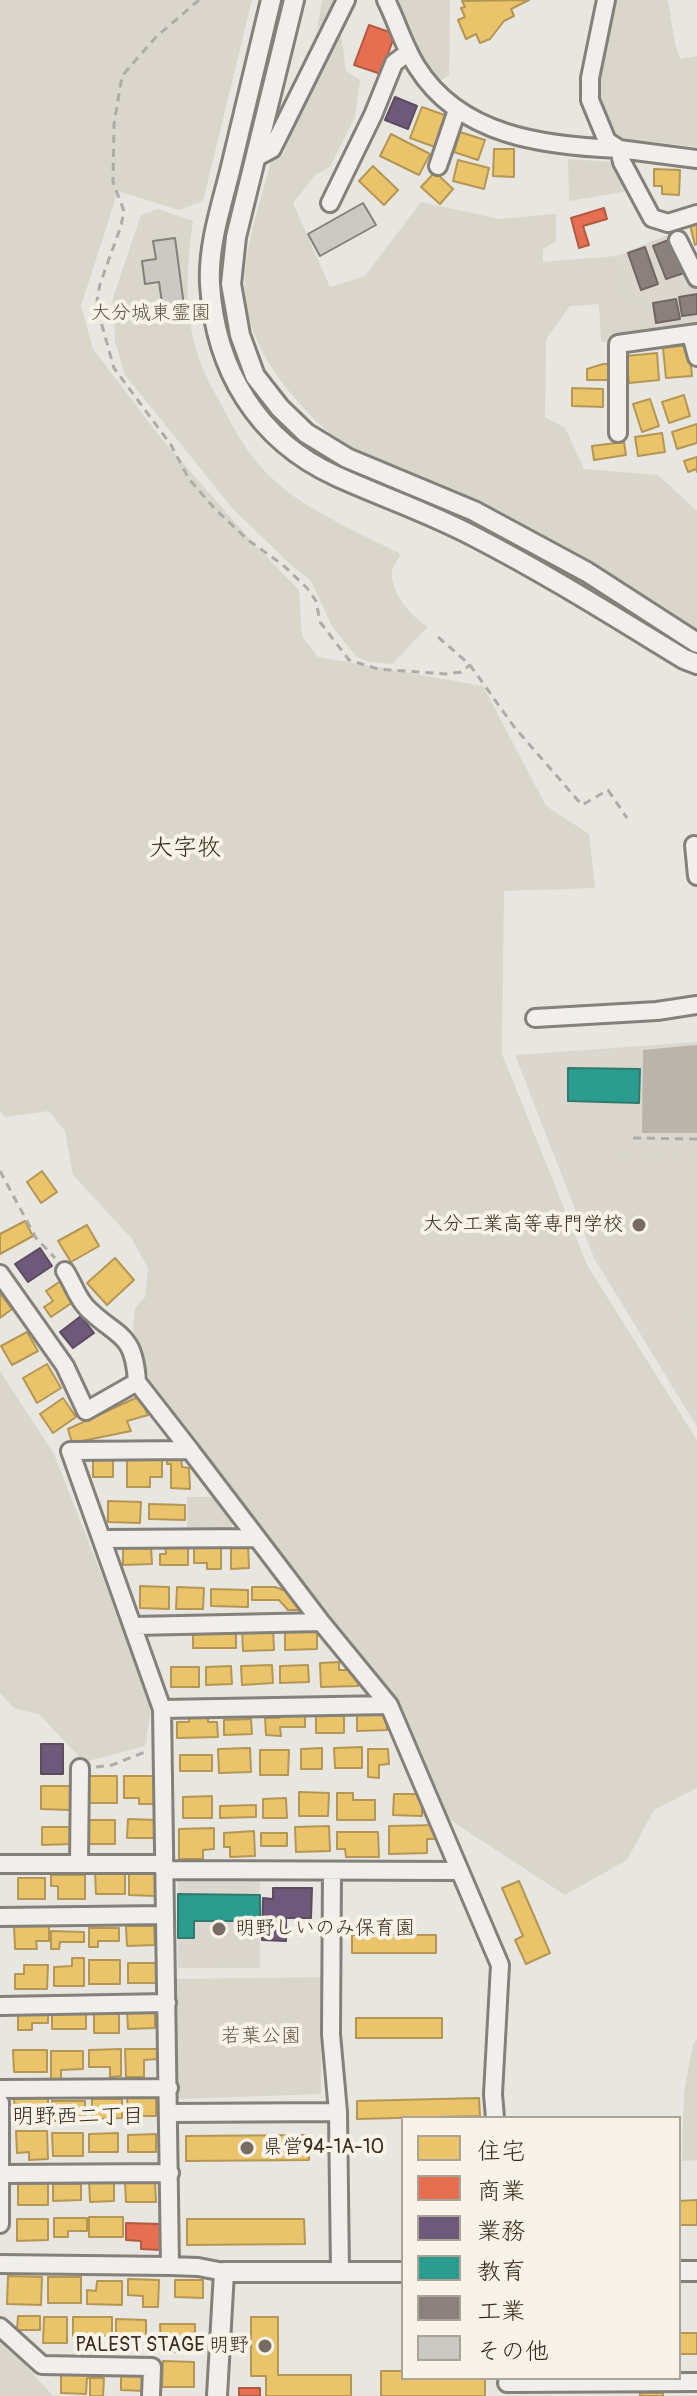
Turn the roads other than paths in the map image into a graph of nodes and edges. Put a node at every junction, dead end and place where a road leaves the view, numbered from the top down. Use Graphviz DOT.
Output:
graph roads {
  1 [pos="271,0"];
  2 [pos="294,0"];
  3 [pos="346,0"];
  4 [pos="386,0"];
  5 [pos="606,0"];
  6 [pos="409,52"];
  7 [pos="457,110"];
  8 [pos="619,149"];
  9 [pos="257,157"];
  10 [pos="697,159"];
  11 [pos="438,166"];
  12 [pos="330,203"];
  13 [pos="697,214"];
  14 [pos="678,240"];
  15 [pos="697,278"];
  16 [pos="694,334"];
  17 [pos="697,357"];
  18 [pos="618,433"];
  19 [pos="697,643"];
  20 [pos="697,664"];
  21 [pos="694,845"];
  22 [pos="697,876"];
  23 [pos="697,1005"];
  24 [pos="535,1018"];
  25 [pos="65,1271"];
  26 [pos="0,1274"];
  27 [pos="137,1382"];
  28 [pos="190,1450"];
  29 [pos="256,1538"];
  30 [pos="103,1539"];
  31 [pos="321,1622"];
  32 [pos="134,1626"];
  33 [pos="389,1705"];
  34 [pos="162,1709"];
  35 [pos="80,1768"];
  36 [pos="0,1864"];
  37 [pos="79,1864"];
  38 [pos="165,1870"];
  39 [pos="332,1871"];
  40 [pos="460,1871"];
  41 [pos="165,1915"];
  42 [pos="0,1917"];
  43 [pos="167,2003"];
  44 [pos="0,2006"];
  45 [pos="169,2088"];
  46 [pos="0,2089"];
  47 [pos="0,2103"];
  48 [pos="338,2112"];
  49 [pos="169,2113"];
  50 [pos="495,2116"];
  51 [pos="170,2173"];
  52 [pos="0,2174"];
  53 [pos="0,2224"];
  54 [pos="0,2264"];
  55 [pos="170,2266"];
  56 [pos="224,2272"];
  57 [pos="340,2272"];
  58 [pos="401,2272"];
  59 [pos="0,2327"];
  60 [pos="507,2386"];
  61 [pos="690,2387"];
  62 [pos="151,2396"];
  63 [pos="217,2396"];
  1 -- 20 [label="street"];
  2 -- 9 [label="street"];
  3 -- 9 [label="street"];
  4 -- 6 [label="street"];
  5 -- 8 [label="street"];
  6 -- 7 [label="street"];
  6 -- 12 [label="street"];
  7 -- 8 [label="street"];
  7 -- 11 [label="street"];
  8 -- 10 [label="street"];
  8 -- 13 [label="street"];
  9 -- 19 [label="street"];
  14 -- 15 [label="street"];
  16 -- 17 [label="street"];
  16 -- 18 [label="street"];
  21 -- 22 [label="street"];
  23 -- 24 [label="street"];
  25 -- 27 [label="street"];
  26 -- 27 [label="street"];
  27 -- 28 [label="street"];
  28 -- 29 [label="street"];
  28 -- 30 [label="street"];
  29 -- 30 [label="street"];
  29 -- 31 [label="street"];
  30 -- 32 [label="street"];
  31 -- 32 [label="street"];
  31 -- 33 [label="street"];
  32 -- 34 [label="street"];
  33 -- 34 [label="street"];
  33 -- 40 [label="street"];
  34 -- 38 [label="street"];
  35 -- 37 [label="street"];
  36 -- 37 [label="street"];
  37 -- 38 [label="street"];
  38 -- 39 [label="street"];
  38 -- 41 [label="street"];
  39 -- 40 [label="street"];
  39 -- 48 [label="street"];
  40 -- 50 [label="street"];
  41 -- 42 [label="street"];
  41 -- 43 [label="street"];
  43 -- 44 [label="street"];
  43 -- 45 [label="street"];
  45 -- 46 [label="street"];
  45 -- 49 [label="street"];
  47 -- 52 [label="street"];
  48 -- 49 [label="street"];
  48 -- 57 [label="street"];
  49 -- 51 [label="street"];
  51 -- 52 [label="street"];
  51 -- 55 [label="street"];
  52 -- 53 [label="street"];
  54 -- 55 [label="street"];
  55 -- 56 [label="street"];
  56 -- 57 [label="street"];
  56 -- 63 [label="street"];
  57 -- 58 [label="street"];
  59 -- 62 [label="street"];
  60 -- 61 [label="street"];
}
